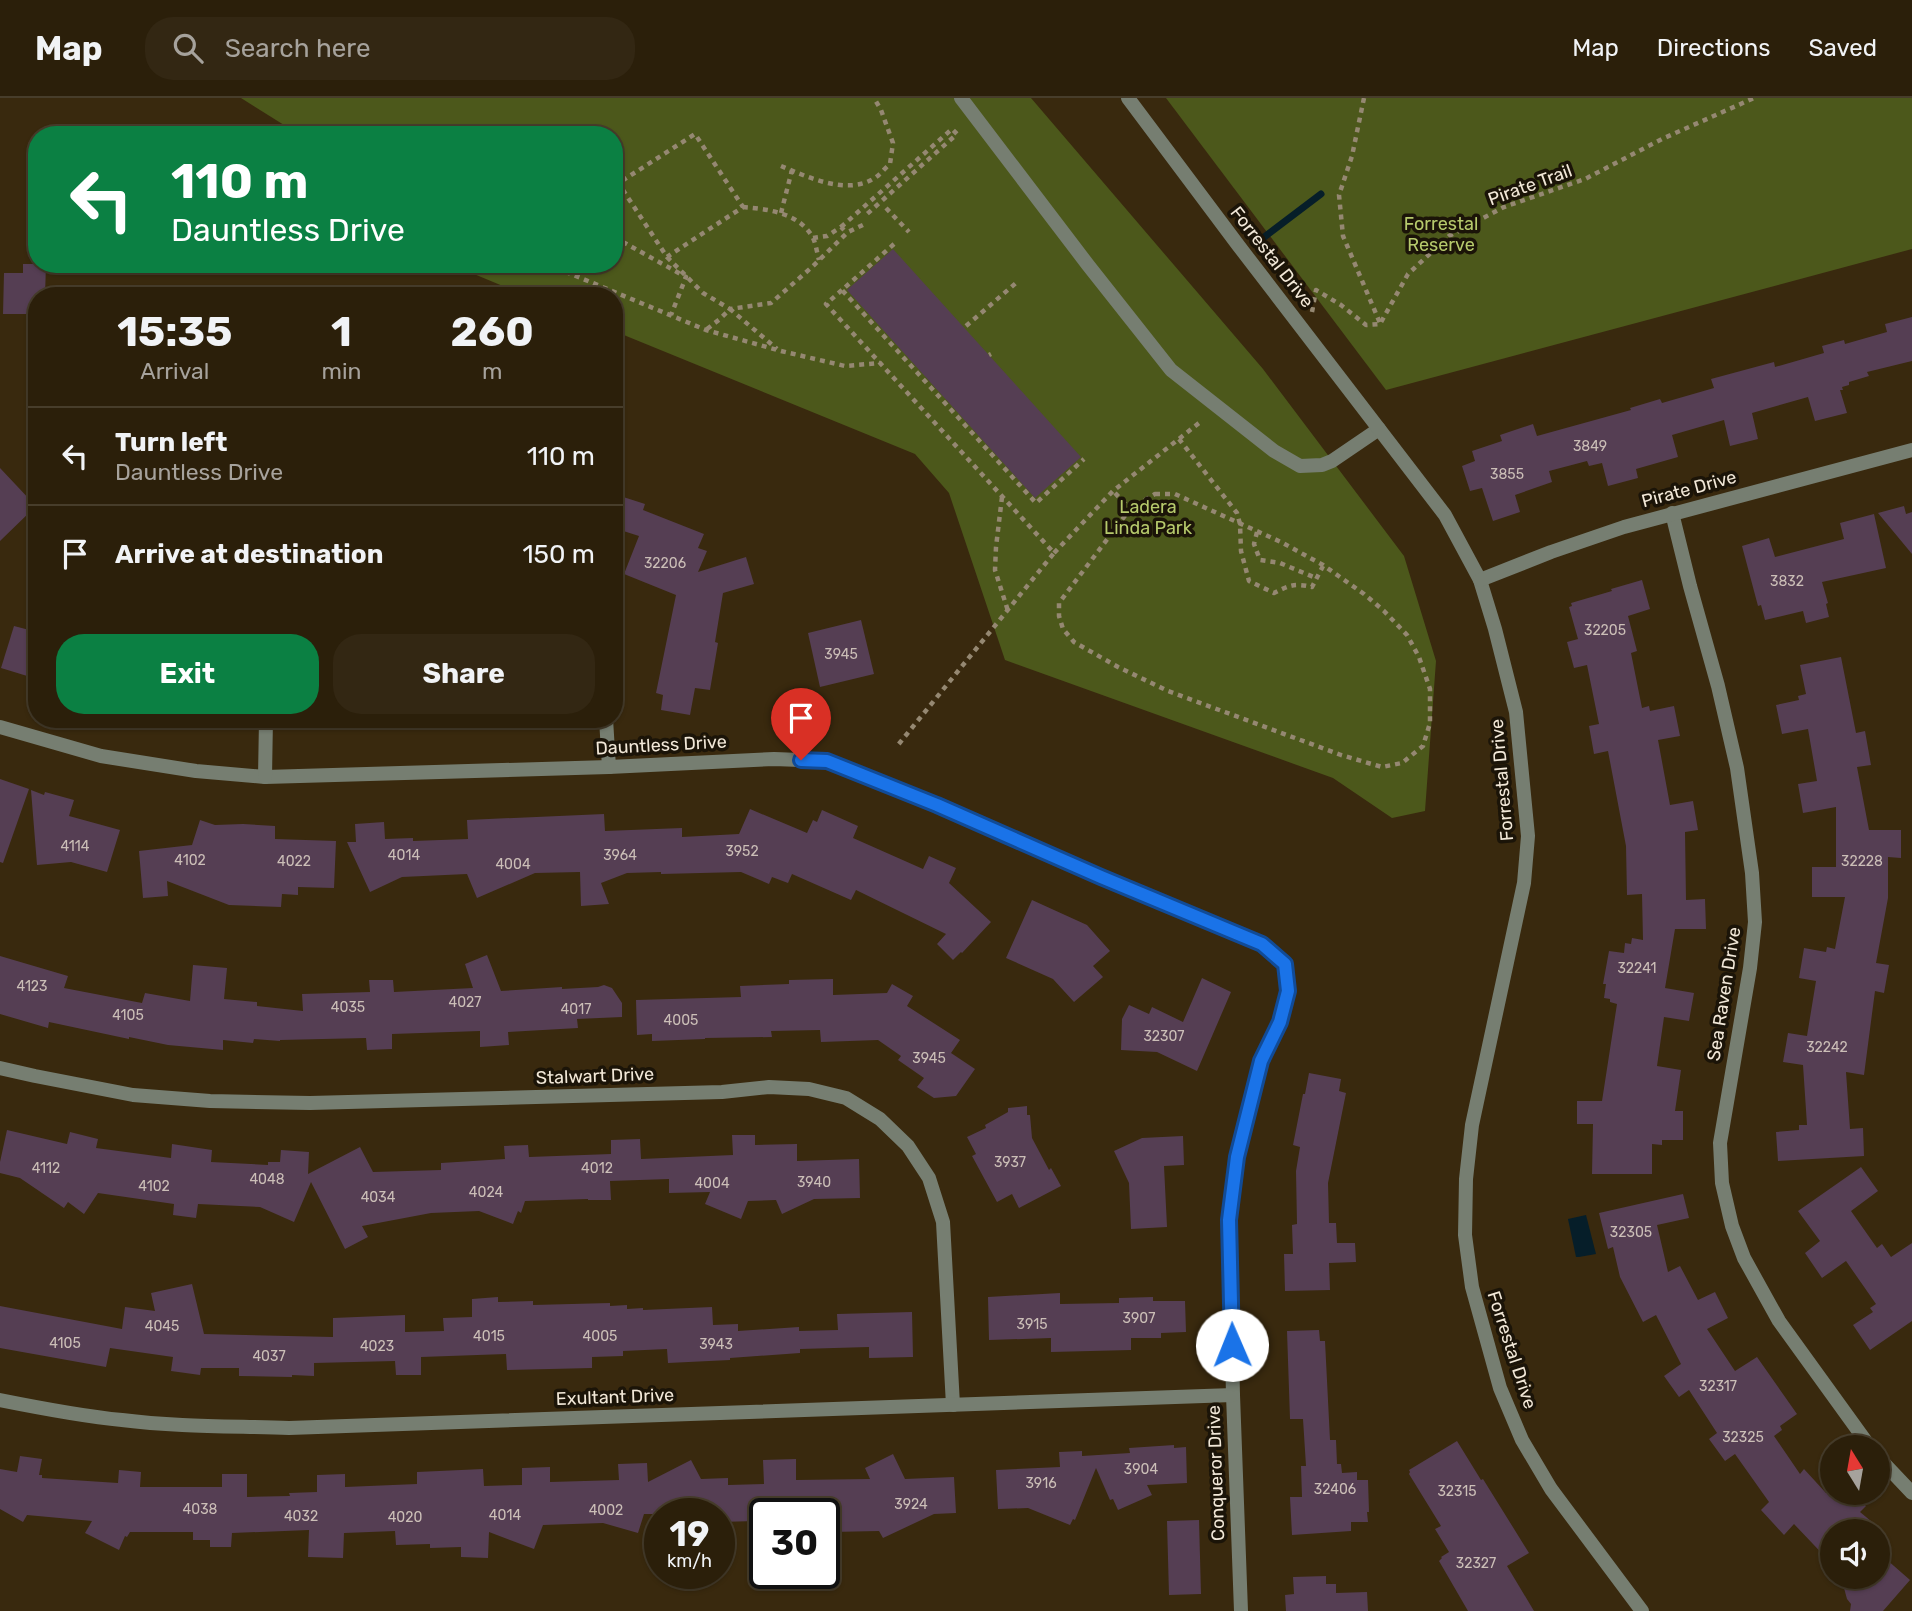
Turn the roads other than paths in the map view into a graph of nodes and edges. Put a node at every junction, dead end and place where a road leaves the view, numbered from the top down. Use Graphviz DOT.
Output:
graph roads {
  1 [pos="961,98"];
  2 [pos="1128,98"];
  3 [pos="1378,429"];
  4 [pos="1912,450"];
  5 [pos="1672,513"];
  6 [pos="1480,580"];
  7 [pos="0,727"];
  8 [pos="266,728"];
  9 [pos="607,728"];
  10 [pos="609,767"];
  11 [pos="265,777"];
  12 [pos="1285,964"];
  13 [pos="0,1068"];
  14 [pos="1233,1395"];
  15 [pos="0,1400"];
  16 [pos="953,1405"];
  17 [pos="1861,1435"];
  18 [pos="1890,1470"];
  19 [pos="1912,1493"];
  20 [pos="1241,1611"];
  21 [pos="1642,1611"];
  1 -- 3 [label="street"];
  2 -- 3 [label="street, Forrestal Drive"];
  3 -- 6 [label="street, Forrestal Drive"];
  4 -- 5 [label="street, Pirate Drive"];
  5 -- 6 [label="street, Pirate Drive"];
  5 -- 17 [label="street, Sea Raven Drive"];
  6 -- 21 [label="street, Forrestal Drive"];
  7 -- 11 [label="street, Dauntless Drive"];
  8 -- 11 [label="street"];
  9 -- 10 [label="street"];
  10 -- 11 [label="street, Dauntless Drive"];
  10 -- 12 [label="street, Dauntless Drive"];
  12 -- 14 [label="street, Conqueror Drive"];
  13 -- 16 [label="street, Stalwart Drive"];
  14 -- 16 [label="street, Exultant Drive"];
  14 -- 20 [label="street, Conqueror Drive"];
  15 -- 16 [label="street, Exultant Drive"];
  18 -- 19 [label="street"];
}
